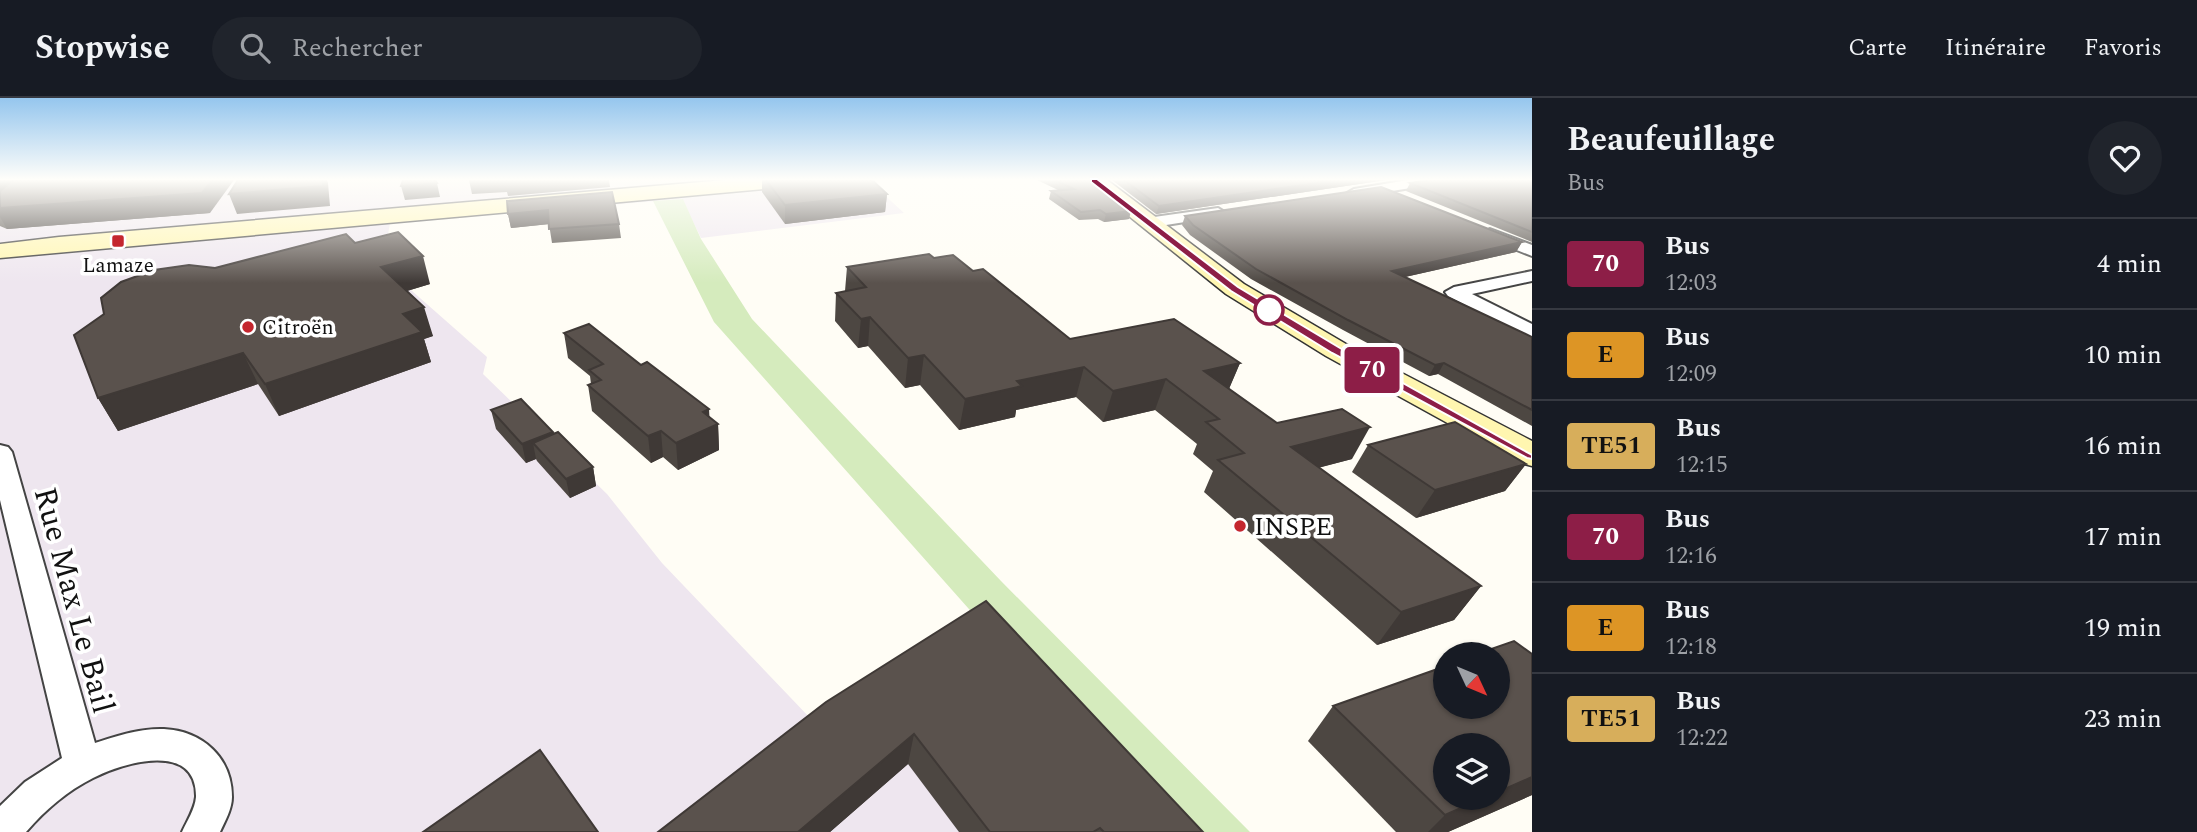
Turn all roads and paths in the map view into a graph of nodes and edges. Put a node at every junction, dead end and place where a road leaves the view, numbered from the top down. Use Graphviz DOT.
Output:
graph roads {
  1 [pos="396,214"];
  2 [pos="1136,214"];
  3 [pos="1207,214"];
  4 [pos="1147,223"];
  5 [pos="1481,230"];
  6 [pos="0,244"];
  7 [pos="0,251"];
  8 [pos="1532,251"];
  9 [pos="1532,276"];
  10 [pos="1522,318"];
  11 [pos="1532,333"];
  12 [pos="0,452"];
  13 [pos="1532,455"];
  14 [pos="81,766"];
  15 [pos="3,832"];
  16 [pos="201,832"];
  1 -- 7 [label="main road"];
  2 -- 4 [label="main road"];
  3 -- 4 [label="street"];
  4 -- 13 [label="main road"];
  5 -- 8 [label="street"];
  6 -- 7 [label="main road"];
  9 -- 10 [label="street"];
  10 -- 11 [label="street"];
  12 -- 14 [label="street, Rue Max Le Bail"];
  14 -- 15 [label="street"];
  14 -- 16 [label="street"];
}
